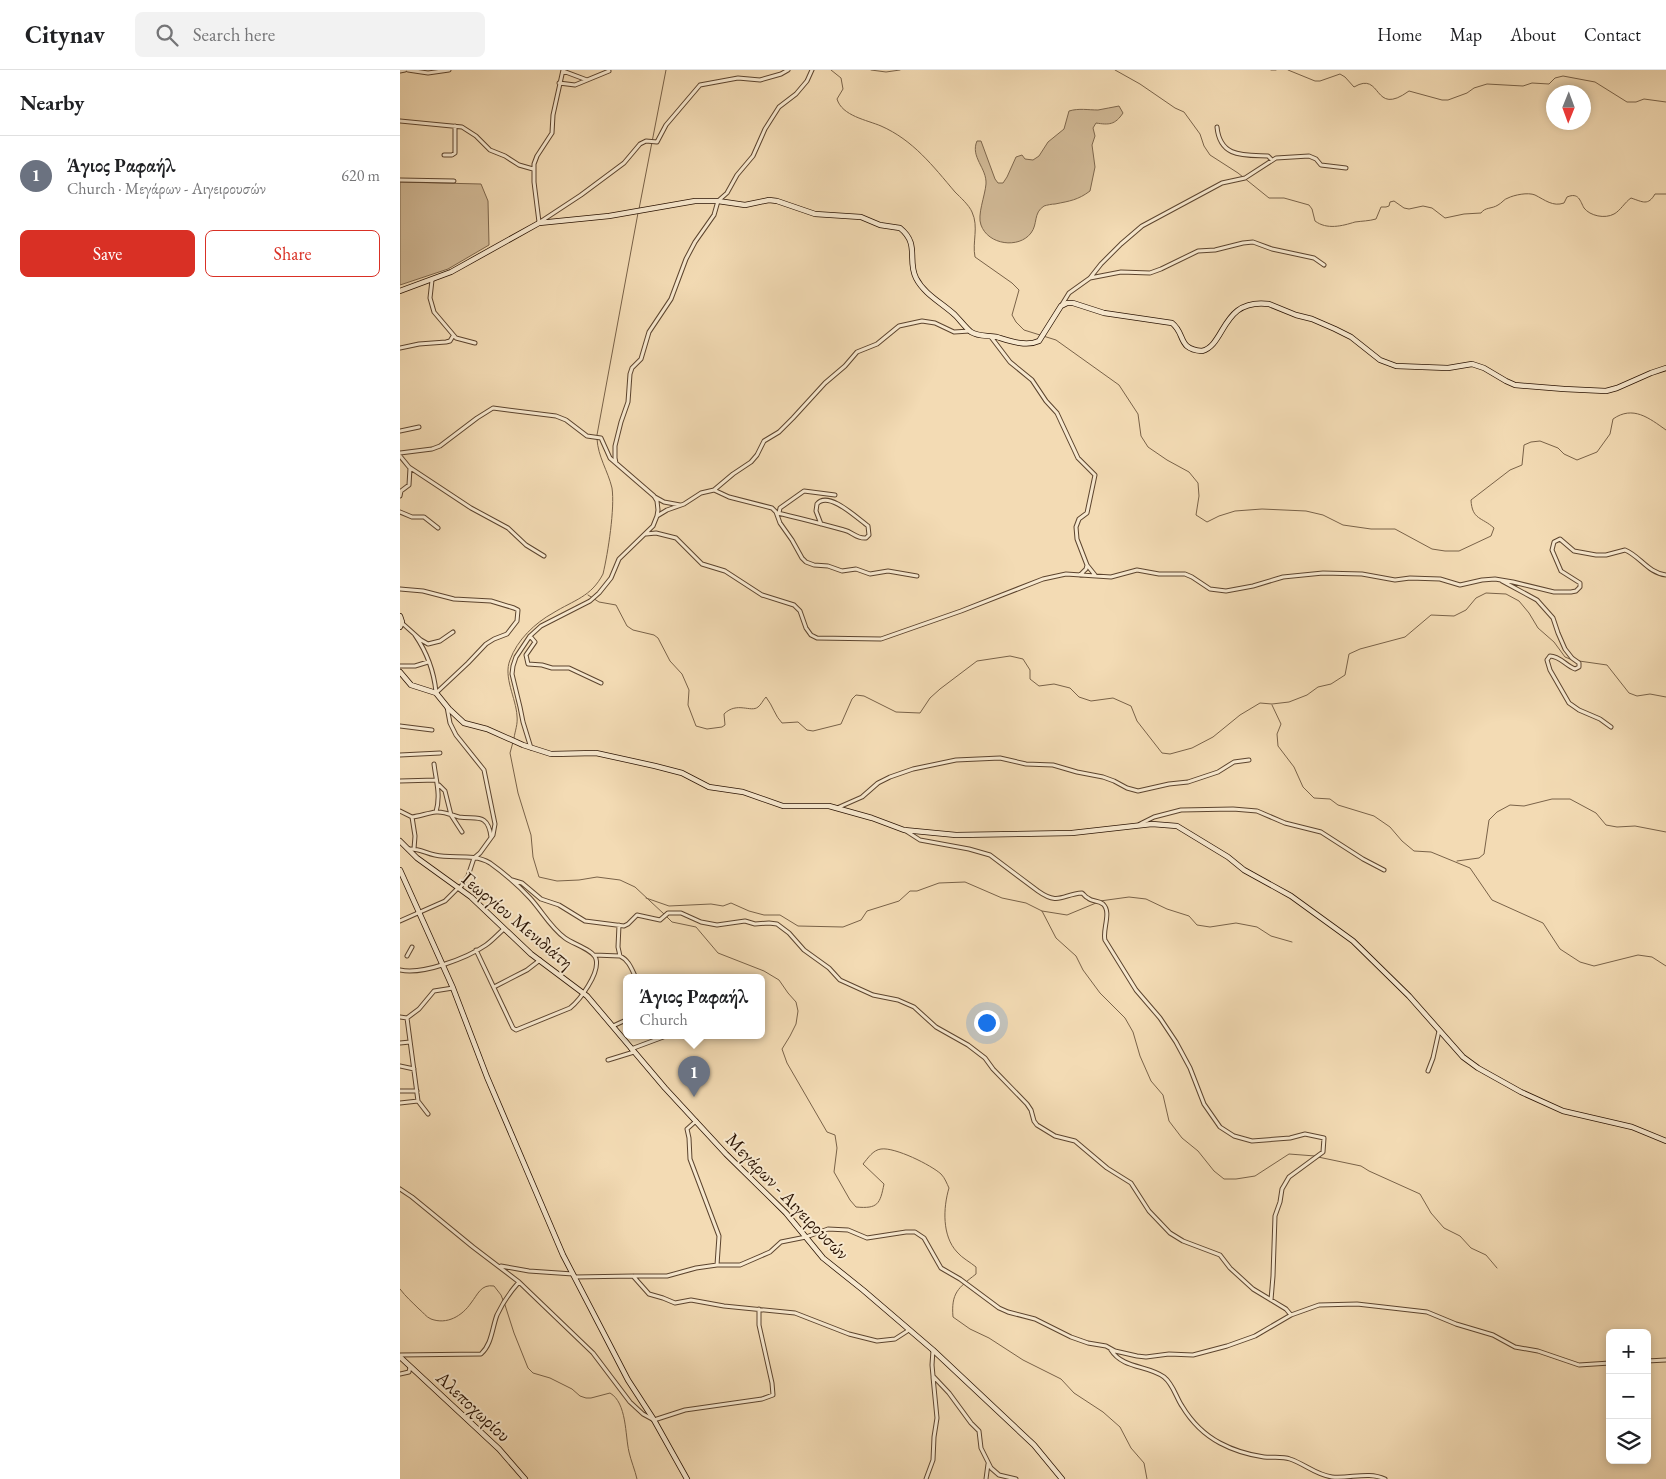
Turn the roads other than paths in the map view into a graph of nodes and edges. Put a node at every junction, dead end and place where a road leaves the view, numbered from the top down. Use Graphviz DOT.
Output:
graph roads {
  1 [pos="407,70"];
  2 [pos="450,70"];
  3 [pos="563,70"];
  4 [pos="788,70"];
  5 [pos="812,70"];
  6 [pos="400,71"];
  7 [pos="609,71"];
  8 [pos="587,80"];
  9 [pos="559,83"];
  10 [pos="400,121"];
  11 [pos="455,126"];
  12 [pos="1217,126"];
  13 [pos="444,154"];
  14 [pos="1272,160"];
  15 [pos="1346,168"];
  16 [pos="533,169"];
  17 [pos="400,180"];
  18 [pos="454,181"];
  19 [pos="718,201"];
  20 [pos="539,223"];
  21 [pos="1324,265"];
  22 [pos="1090,278"];
  23 [pos="432,280"];
  24 [pos="400,291"];
  25 [pos="1061,306"];
  26 [pos="971,331"];
  27 [pos="453,335"];
  28 [pos="991,337"];
  29 [pos="475,343"];
  30 [pos="400,348"];
  31 [pos="1666,368"];
  32 [pos="420,427"];
  33 [pos="400,431"];
  34 [pos="400,455"];
  35 [pos="616,464"];
  36 [pos="410,468"];
  37 [pos="714,490"];
  38 [pos="835,495"];
  39 [pos="400,496"];
  40 [pos="654,496"];
  41 [pos="681,506"];
  42 [pos="400,512"];
  43 [pos="777,512"];
  44 [pos="658,516"];
  45 [pos="821,524"];
  46 [pos="438,528"];
  47 [pos="646,534"];
  48 [pos="544,556"];
  49 [pos="1087,565"];
  50 [pos="1080,575"];
  51 [pos="917,576"];
  52 [pos="1096,576"];
  53 [pos="1666,576"];
  54 [pos="1499,580"];
  55 [pos="400,589"];
  56 [pos="400,616"];
  57 [pos="401,625"];
  58 [pos="453,632"];
  59 [pos="415,635"];
  60 [pos="530,636"];
  61 [pos="428,662"];
  62 [pos="400,666"];
  63 [pos="400,672"];
  64 [pos="602,683"];
  65 [pos="436,693"];
  66 [pos="447,707"];
  67 [pos="400,726"];
  68 [pos="1611,727"];
  69 [pos="432,730"];
  70 [pos="531,748"];
  71 [pos="440,754"];
  72 [pos="400,755"];
  73 [pos="1249,760"];
  74 [pos="434,764"];
  75 [pos="436,780"];
  76 [pos="400,781"];
  77 [pos="439,784"];
  78 [pos="836,808"];
  79 [pos="400,811"];
  80 [pos="436,812"];
  81 [pos="451,815"];
  82 [pos="412,818"];
  83 [pos="1140,825"];
  84 [pos="904,830"];
  85 [pos="462,832"];
  86 [pos="492,837"];
  87 [pos="400,841"];
  88 [pos="414,848"];
  89 [pos="408,849"];
  90 [pos="474,858"];
  91 [pos="400,870"];
  92 [pos="1384,870"];
  93 [pos="512,880"];
  94 [pos="459,888"];
  95 [pos="419,913"];
  96 [pos="400,921"];
  97 [pos="619,926"];
  98 [pos="504,929"];
  99 [pos="412,947"];
  100 [pos="476,950"];
  101 [pos="594,955"];
  102 [pos="406,956"];
  103 [pos="620,956"];
  104 [pos="540,960"];
  105 [pos="443,965"];
  106 [pos="400,970"];
  107 [pos="634,974"];
  108 [pos="494,987"];
  109 [pos="453,988"];
  110 [pos="582,993"];
  111 [pos="400,1017"];
  112 [pos="407,1018"];
  113 [pos="623,1021"];
  114 [pos="613,1026"];
  115 [pos="1439,1030"];
  116 [pos="659,1039"];
  117 [pos="410,1042"];
  118 [pos="400,1043"];
  119 [pos="632,1051"];
  120 [pos="608,1060"];
  121 [pos="400,1066"];
  122 [pos="414,1069"];
  123 [pos="1428,1071"];
  124 [pos="400,1091"];
  125 [pos="417,1091"];
  126 [pos="418,1101"];
  127 [pos="400,1103"];
  128 [pos="428,1114"];
  129 [pos="696,1121"];
  130 [pos="1666,1141"];
  131 [pos="400,1189"];
  132 [pos="806,1237"];
  133 [pos="498,1265"];
  134 [pos="718,1265"];
  135 [pos="573,1275"];
  136 [pos="633,1276"];
  137 [pos="519,1282"];
  138 [pos="1271,1300"];
  139 [pos="759,1309"];
  140 [pos="1292,1315"];
  141 [pos="910,1329"];
  142 [pos="933,1350"];
  143 [pos="1110,1350"];
  144 [pos="400,1356"];
  145 [pos="1666,1360"];
  146 [pos="1651,1361"];
  147 [pos="1606,1363"];
  148 [pos="410,1366"];
  149 [pos="400,1374"];
  150 [pos="933,1377"];
  151 [pos="654,1420"];
  152 [pos="988,1464"];
  153 [pos="525,1479"];
  154 [pos="687,1479"];
  155 [pos="926,1479"];
  156 [pos="986,1479"];
  157 [pos="1016,1479"];
  158 [pos="1062,1479"];
  159 [pos="1385,1479"];
  1 -- 2 [label="street"];
  1 -- 6 [label="street"];
  3 -- 8 [label="street"];
  3 -- 9 [label="street"];
  4 -- 20 [label="street"];
  5 -- 19 [label="street"];
  7 -- 8 [label="street"];
  8 -- 9 [label="street"];
  9 -- 16 [label="street"];
  10 -- 11 [label="street"];
  11 -- 13 [label="street"];
  11 -- 16 [label="street"];
  12 -- 14 [label="street"];
  14 -- 15 [label="street"];
  14 -- 22 [label="street"];
  16 -- 20 [label="street"];
  17 -- 18 [label="street"];
  19 -- 20 [label="street"];
  19 -- 26 [label="street"];
  19 -- 35 [label="street"];
  20 -- 23 [label="street"];
  21 -- 22 [label="street"];
  22 -- 25 [label="street"];
  23 -- 24 [label="street"];
  23 -- 27 [label="street"];
  25 -- 28 [label="street"];
  25 -- 31 [label="street"];
  26 -- 28 [label="street"];
  26 -- 37 [label="street"];
  27 -- 29 [label="street"];
  27 -- 30 [label="street"];
  28 -- 49 [label="street"];
  32 -- 33 [label="street"];
  34 -- 35 [label="street"];
  34 -- 36 [label="street"];
  35 -- 40 [label="street"];
  36 -- 39 [label="street"];
  36 -- 48 [label="street"];
  37 -- 41 [label="street"];
  37 -- 43 [label="street"];
  38 -- 43 [label="street"];
  40 -- 41 [label="street"];
  40 -- 44 [label="street"];
  41 -- 44 [label="street"];
  42 -- 46 [label="street"];
  43 -- 45 [label="street"];
  43 -- 51 [label="street"];
  44 -- 47 [label="street"];
  45 -- 45 [label="street"];
  47 -- 50 [label="street"];
  47 -- 60 [label="street"];
  49 -- 50 [label="street"];
  49 -- 52 [label="street"];
  50 -- 52 [label="street"];
  52 -- 54 [label="street"];
  53 -- 54 [label="street"];
  54 -- 68 [label="street"];
  55 -- 65 [label="street"];
  56 -- 57 [label="street"];
  57 -- 59 [label="street"];
  58 -- 59 [label="street"];
  59 -- 61 [label="street"];
  60 -- 64 [label="street"];
  60 -- 70 [label="street"];
  61 -- 62 [label="street"];
  61 -- 65 [label="street"];
  63 -- 65 [label="street"];
  65 -- 66 [label="street"];
  66 -- 70 [label="street"];
  66 -- 86 [label="street"];
  67 -- 69 [label="street"];
  70 -- 78 [label="street"];
  71 -- 72 [label="street"];
  73 -- 78 [label="street"];
  74 -- 75 [label="street"];
  75 -- 76 [label="street"];
  75 -- 77 [label="street"];
  77 -- 80 [label="street"];
  77 -- 81 [label="street"];
  78 -- 84 [label="street"];
  79 -- 82 [label="street"];
  80 -- 81 [label="street"];
  80 -- 82 [label="street"];
  81 -- 85 [label="street"];
  81 -- 86 [label="street"];
  82 -- 88 [label="street"];
  83 -- 84 [label="street"];
  83 -- 92 [label="street"];
  83 -- 115 [label="street"];
  84 -- 138 [label="street"];
  86 -- 90 [label="street"];
  87 -- 89 [label="street, Γεωργίου Μενιδιάτη"];
  88 -- 89 [label="street"];
  88 -- 90 [label="street"];
  89 -- 94 [label="street, Γεωργίου Μενιδιάτη"];
  90 -- 93 [label="street"];
  90 -- 94 [label="street"];
  91 -- 95 [label="street"];
  93 -- 97 [label="street"];
  93 -- 101 [label="street"];
  94 -- 95 [label="street"];
  94 -- 98 [label="street, Γεωργίου Μενιδιάτη"];
  95 -- 96 [label="street"];
  95 -- 105 [label="street"];
  97 -- 103 [label="street"];
  97 -- 138 [label="street"];
  98 -- 100 [label="street"];
  98 -- 104 [label="street, Γεωργίου Μενιδιάτη"];
  99 -- 102 [label="street"];
  100 -- 105 [label="street"];
  100 -- 108 [label="street"];
  101 -- 103 [label="street"];
  101 -- 110 [label="street"];
  103 -- 107 [label="street"];
  104 -- 108 [label="street"];
  104 -- 110 [label="street, Γεωργίου Μενιδιάτη"];
  105 -- 106 [label="street"];
  105 -- 109 [label="street"];
  108 -- 110 [label="street"];
  109 -- 112 [label="street"];
  109 -- 135 [label="street"];
  110 -- 114 [label="street, Γεωργίου Μενιδιάτη"];
  111 -- 112 [label="street"];
  112 -- 117 [label="street"];
  113 -- 114 [label="street"];
  114 -- 119 [label="street, Μεγάρων - Αιγειρουσών"];
  115 -- 123 [label="street"];
  115 -- 130 [label="street"];
  116 -- 119 [label="street"];
  117 -- 118 [label="street"];
  117 -- 122 [label="street"];
  119 -- 120 [label="street"];
  119 -- 129 [label="street, Μεγάρων - Αιγειρουσών"];
  121 -- 122 [label="street"];
  122 -- 125 [label="street"];
  124 -- 125 [label="street"];
  125 -- 126 [label="street"];
  126 -- 127 [label="street"];
  126 -- 128 [label="street"];
  129 -- 132 [label="street, Μεγάρων - Αιγειρουσών"];
  129 -- 134 [label="street"];
  131 -- 133 [label="street"];
  132 -- 134 [label="street"];
  132 -- 141 [label="street, Μεγάρων - Αιγειρουσών"];
  132 -- 143 [label="street"];
  133 -- 135 [label="street"];
  133 -- 137 [label="street"];
  134 -- 136 [label="street"];
  135 -- 136 [label="street"];
  135 -- 151 [label="street"];
  136 -- 139 [label="street"];
  137 -- 144 [label="street"];
  137 -- 151 [label="street"];
  138 -- 140 [label="street"];
  139 -- 141 [label="street"];
  139 -- 151 [label="street"];
  140 -- 143 [label="street"];
  140 -- 147 [label="street"];
  141 -- 142 [label="street, Μεγάρων - Αιγειρουσών"];
  142 -- 150 [label="street"];
  142 -- 158 [label="street, Μεγάρων - Αιγειρουσών"];
  143 -- 159 [label="street"];
  144 -- 148 [label="street, Αλεποχωρίου"];
  145 -- 146 [label="street"];
  148 -- 149 [label="street"];
  148 -- 153 [label="street, Αλεποχωρίου"];
  150 -- 152 [label="street"];
  150 -- 155 [label="street"];
  151 -- 154 [label="street"];
  152 -- 156 [label="street"];
  152 -- 157 [label="street"];
}
